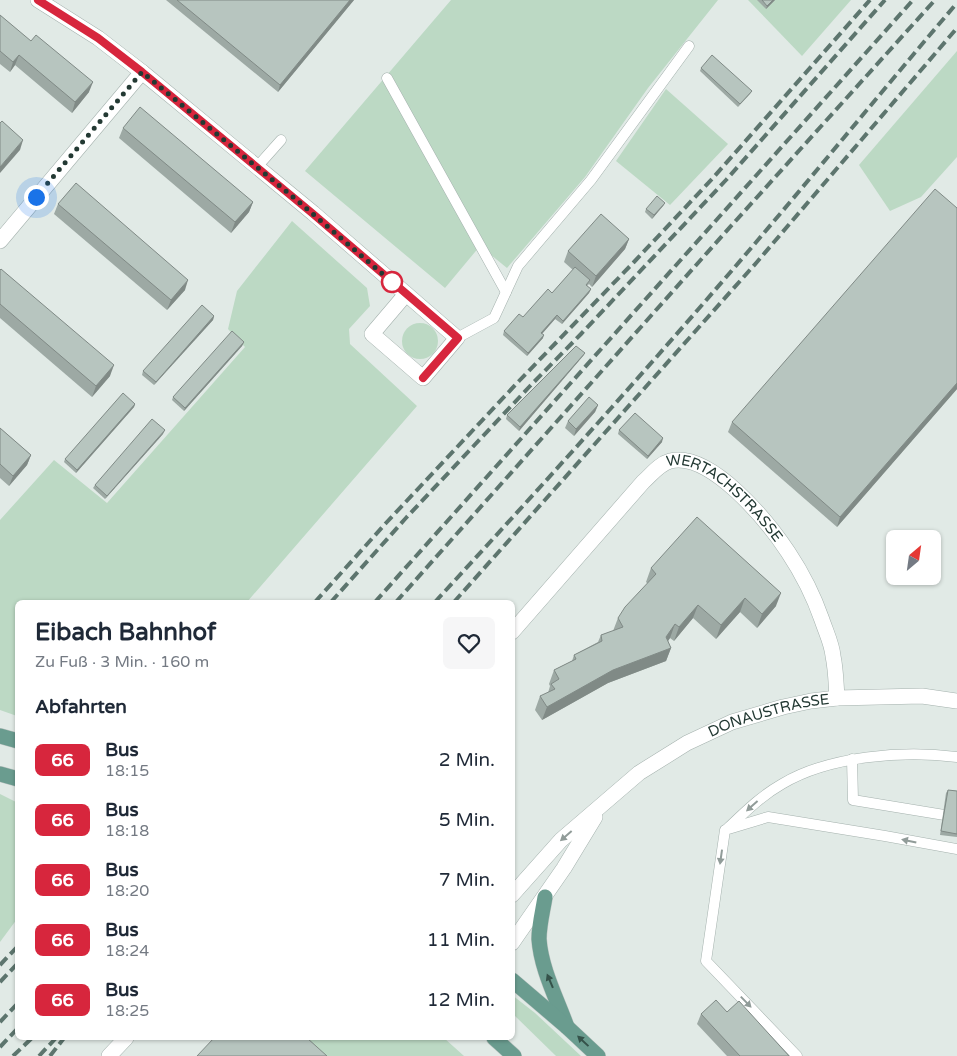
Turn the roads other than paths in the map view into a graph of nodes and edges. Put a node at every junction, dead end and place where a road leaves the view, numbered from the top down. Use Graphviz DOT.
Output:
graph roads {
  1 [pos="38,0"];
  2 [pos="689,46"];
  3 [pos="142,72"];
  4 [pos="387,78"];
  5 [pos="281,140"];
  6 [pos="257,167"];
  7 [pos="0,241"];
  8 [pos="506,292"];
  9 [pos="406,294"];
  10 [pos="458,338"];
  11 [pos="515,629"];
  12 [pos="837,698"];
  13 [pos="957,701"];
  14 [pos="0,736"];
  15 [pos="15,740"];
  16 [pos="957,757"];
  17 [pos="852,759"];
  18 [pos="0,774"];
  19 [pos="15,778"];
  20 [pos="603,805"];
  21 [pos="957,817"];
  22 [pos="725,830"];
  23 [pos="957,849"];
  24 [pos="515,892"];
  25 [pos="545,897"];
  26 [pos="515,939"];
  27 [pos="515,983"];
  28 [pos="567,1027"];
  29 [pos="124,1040"];
  30 [pos="496,1040"];
  31 [pos="111,1055"];
  32 [pos="514,1056"];
  33 [pos="598,1056"];
  34 [pos="797,1056"];
  1 -- 3 [label="street"];
  2 -- 8 [label="lane"];
  3 -- 6 [label="street"];
  3 -- 7 [label="street"];
  4 -- 8 [label="lane"];
  5 -- 6 [label="lane"];
  6 -- 9 [label="street"];
  8 -- 10 [label="lane"];
  9 -- 10 [label="street"];
  9 -- 10 [label="street"];
  11 -- 12 [label="street, WERTACHSTRASSE"];
  12 -- 13 [label="street, DONAUSTRASSE"];
  12 -- 20 [label="street, DONAUSTRASSE"];
  14 -- 15 [label="main road"];
  16 -- 17 [label="lane"];
  17 -- 21 [label="lane"];
  17 -- 22 [label="lane, one-way"];
  18 -- 19 [label="main road"];
  20 -- 24 [label="street, DONAUSTRASSE, one-way"];
  20 -- 25 [label="street, DONAUSTRASSE"];
  23 -- 22 [label="lane, one-way"];
  22 -- 34 [label="lane, one-way"];
  25 -- 26 [label="street, DONAUSTRASSE"];
  28 -- 25 [label="main road, one-way"];
  27 -- 28 [label="main road"];
  33 -- 28 [label="main road, one-way"];
  29 -- 31 [label="street"];
  30 -- 32 [label="main road"];
}
